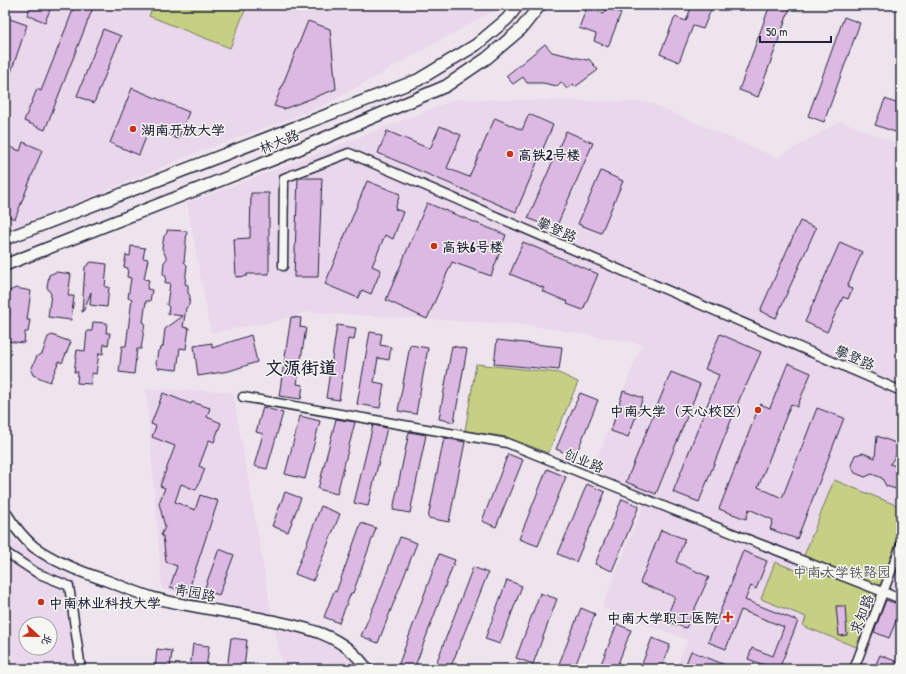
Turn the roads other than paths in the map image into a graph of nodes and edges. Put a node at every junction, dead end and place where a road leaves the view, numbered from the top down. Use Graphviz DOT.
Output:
graph roads {
  1 [pos="518,5"];
  2 [pos="540,5"];
  3 [pos="5,239"];
  4 [pos="5,265"];
  5 [pos="283,266"];
  6 [pos="901,391"];
  7 [pos="243,397"];
  8 [pos="5,512"];
  9 [pos="901,545"];
  10 [pos="5,552"];
  11 [pos="883,591"];
  12 [pos="901,599"];
  13 [pos="81,669"];
  14 [pos="367,669"];
  15 [pos="854,669"];
  1 -- 3 [label="main road"];
  2 -- 4 [label="main road, 林大路"];
  5 -- 6 [label="street, 攀登路"];
  7 -- 11 [label="street, 创业路"];
  8 -- 14 [label="street, 青园路"];
  9 -- 11 [label="street, 求知路"];
  10 -- 13 [label="street"];
  11 -- 12 [label="street, 创业路"];
  11 -- 15 [label="street, 求知路"];
}
